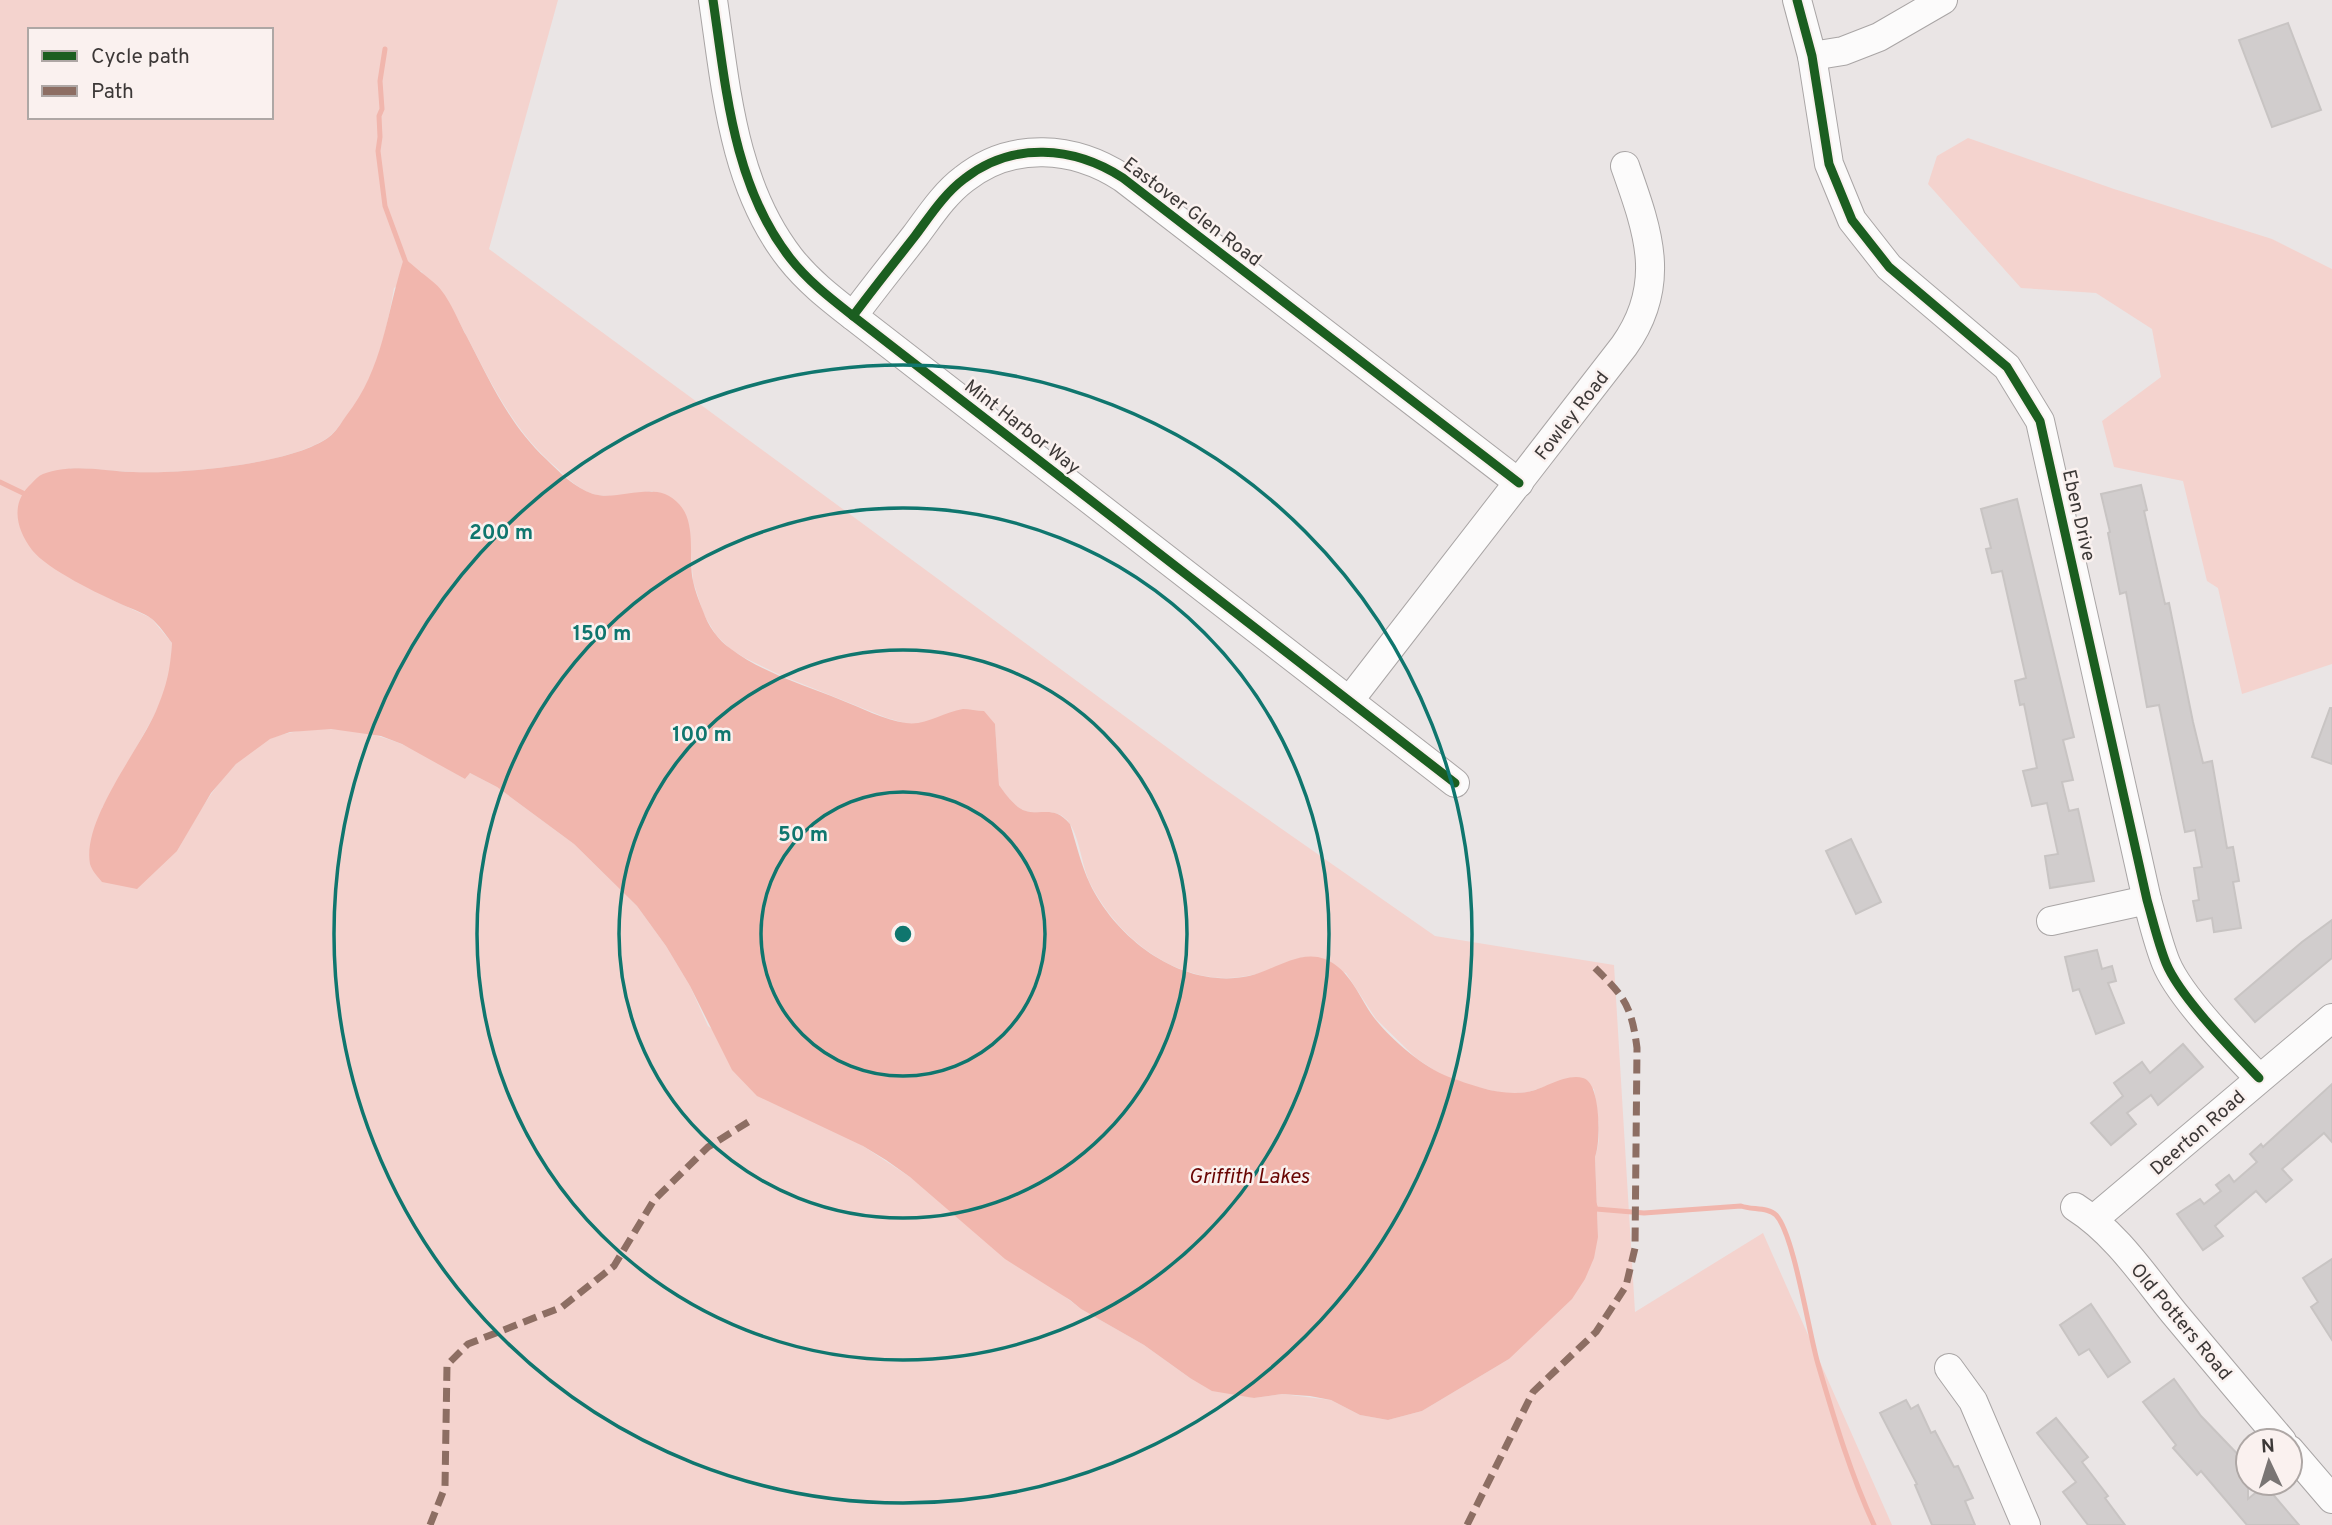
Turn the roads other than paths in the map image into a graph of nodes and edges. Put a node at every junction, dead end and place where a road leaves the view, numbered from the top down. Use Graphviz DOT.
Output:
graph roads {
  1 [pos="713,0"];
  2 [pos="1797,0"];
  3 [pos="1943,0"];
  4 [pos="1812,57"];
  5 [pos="1626,166"];
  6 [pos="853,316"];
  7 [pos="1519,483"];
  8 [pos="1349,701"];
  9 [pos="1455,783"];
  10 [pos="2147,900"];
  11 [pos="2051,921"];
  12 [pos="2332,1018"];
  13 [pos="2259,1079"];
  14 [pos="2085,1213"];
  15 [pos="1949,1368"];
  16 [pos="2271,1427"];
  17 [pos="2304,1466"];
  18 [pos="2332,1499"];
  19 [pos="2026,1525"];
  1 -- 6 [label="street, Mint Harbor Way"];
  2 -- 4 [label="street, Eben Drive"];
  3 -- 4 [label="street"];
  4 -- 10 [label="street, Eben Drive"];
  5 -- 7 [label="street, Fowley Road"];
  6 -- 7 [label="street, Eastover Glen Road"];
  6 -- 8 [label="street, Mint Harbor Way"];
  7 -- 8 [label="street, Fowley Road"];
  8 -- 9 [label="street, Mint Harbor Way"];
  10 -- 11 [label="street"];
  10 -- 13 [label="street, Eben Drive"];
  12 -- 13 [label="street, Deerton Road"];
  13 -- 14 [label="street, Deerton Road"];
  14 -- 16 [label="street, Old Potters Road"];
  15 -- 19 [label="street"];
  17 -- 18 [label="street"];
}
